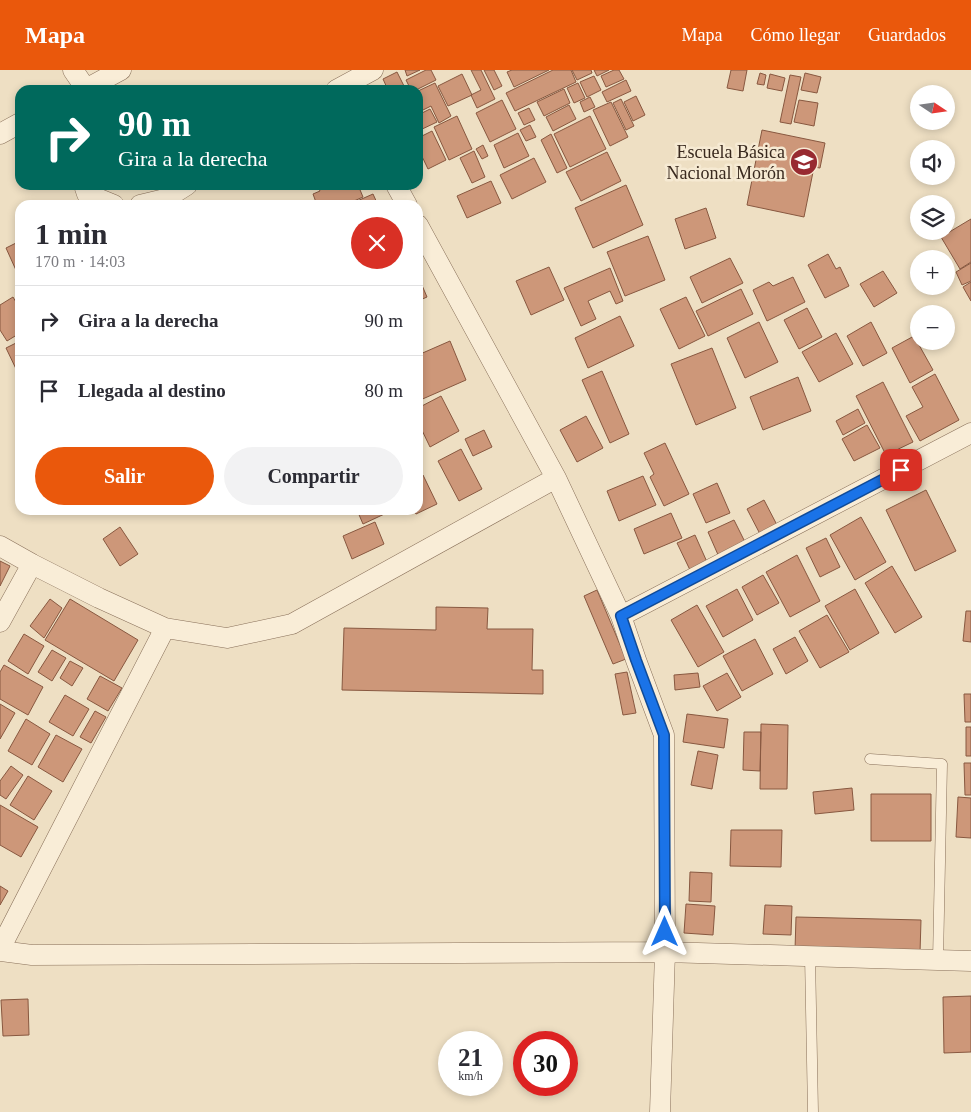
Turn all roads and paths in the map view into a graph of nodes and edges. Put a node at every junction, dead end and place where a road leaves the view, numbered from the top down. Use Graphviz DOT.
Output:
graph roads {
  1 [pos="73,70"];
  2 [pos="122,70"];
  3 [pos="373,70"];
  4 [pos="82,85"];
  5 [pos="94,85"];
  6 [pos="348,85"];
  7 [pos="15,126"];
  8 [pos="0,134"];
  9 [pos="86,190"];
  10 [pos="179,190"];
  11 [pos="102,200"];
  12 [pos="160,200"];
  13 [pos="423,234"];
  14 [pos="971,433"];
  15 [pos="556,478"];
  16 [pos="0,546"];
  17 [pos="32,564"];
  18 [pos="621,616"];
  19 [pos="0,622"];
  20 [pos="165,628"];
  21 [pos="870,759"];
  22 [pos="0,950"];
  23 [pos="665,952"];
  24 [pos="810,956"];
  25 [pos="938,960"];
  26 [pos="971,961"];
  27 [pos="660,1112"];
  28 [pos="813,1112"];
  1 -- 4 [label="street"];
  2 -- 5 [label="street"];
  3 -- 6 [label="street"];
  7 -- 8 [label="street"];
  9 -- 11 [label="street"];
  10 -- 12 [label="street"];
  13 -- 15 [label="street"];
  14 -- 18 [label="street"];
  15 -- 18 [label="street"];
  15 -- 20 [label="street"];
  16 -- 17 [label="street"];
  17 -- 19 [label="street"];
  17 -- 20 [label="street"];
  18 -- 23 [label="street"];
  20 -- 22 [label="street"];
  21 -- 25 [label="lane"];
  22 -- 23 [label="street"];
  23 -- 24 [label="street"];
  23 -- 27 [label="street"];
  24 -- 25 [label="street"];
  24 -- 28 [label="lane"];
  25 -- 26 [label="street"];
}
